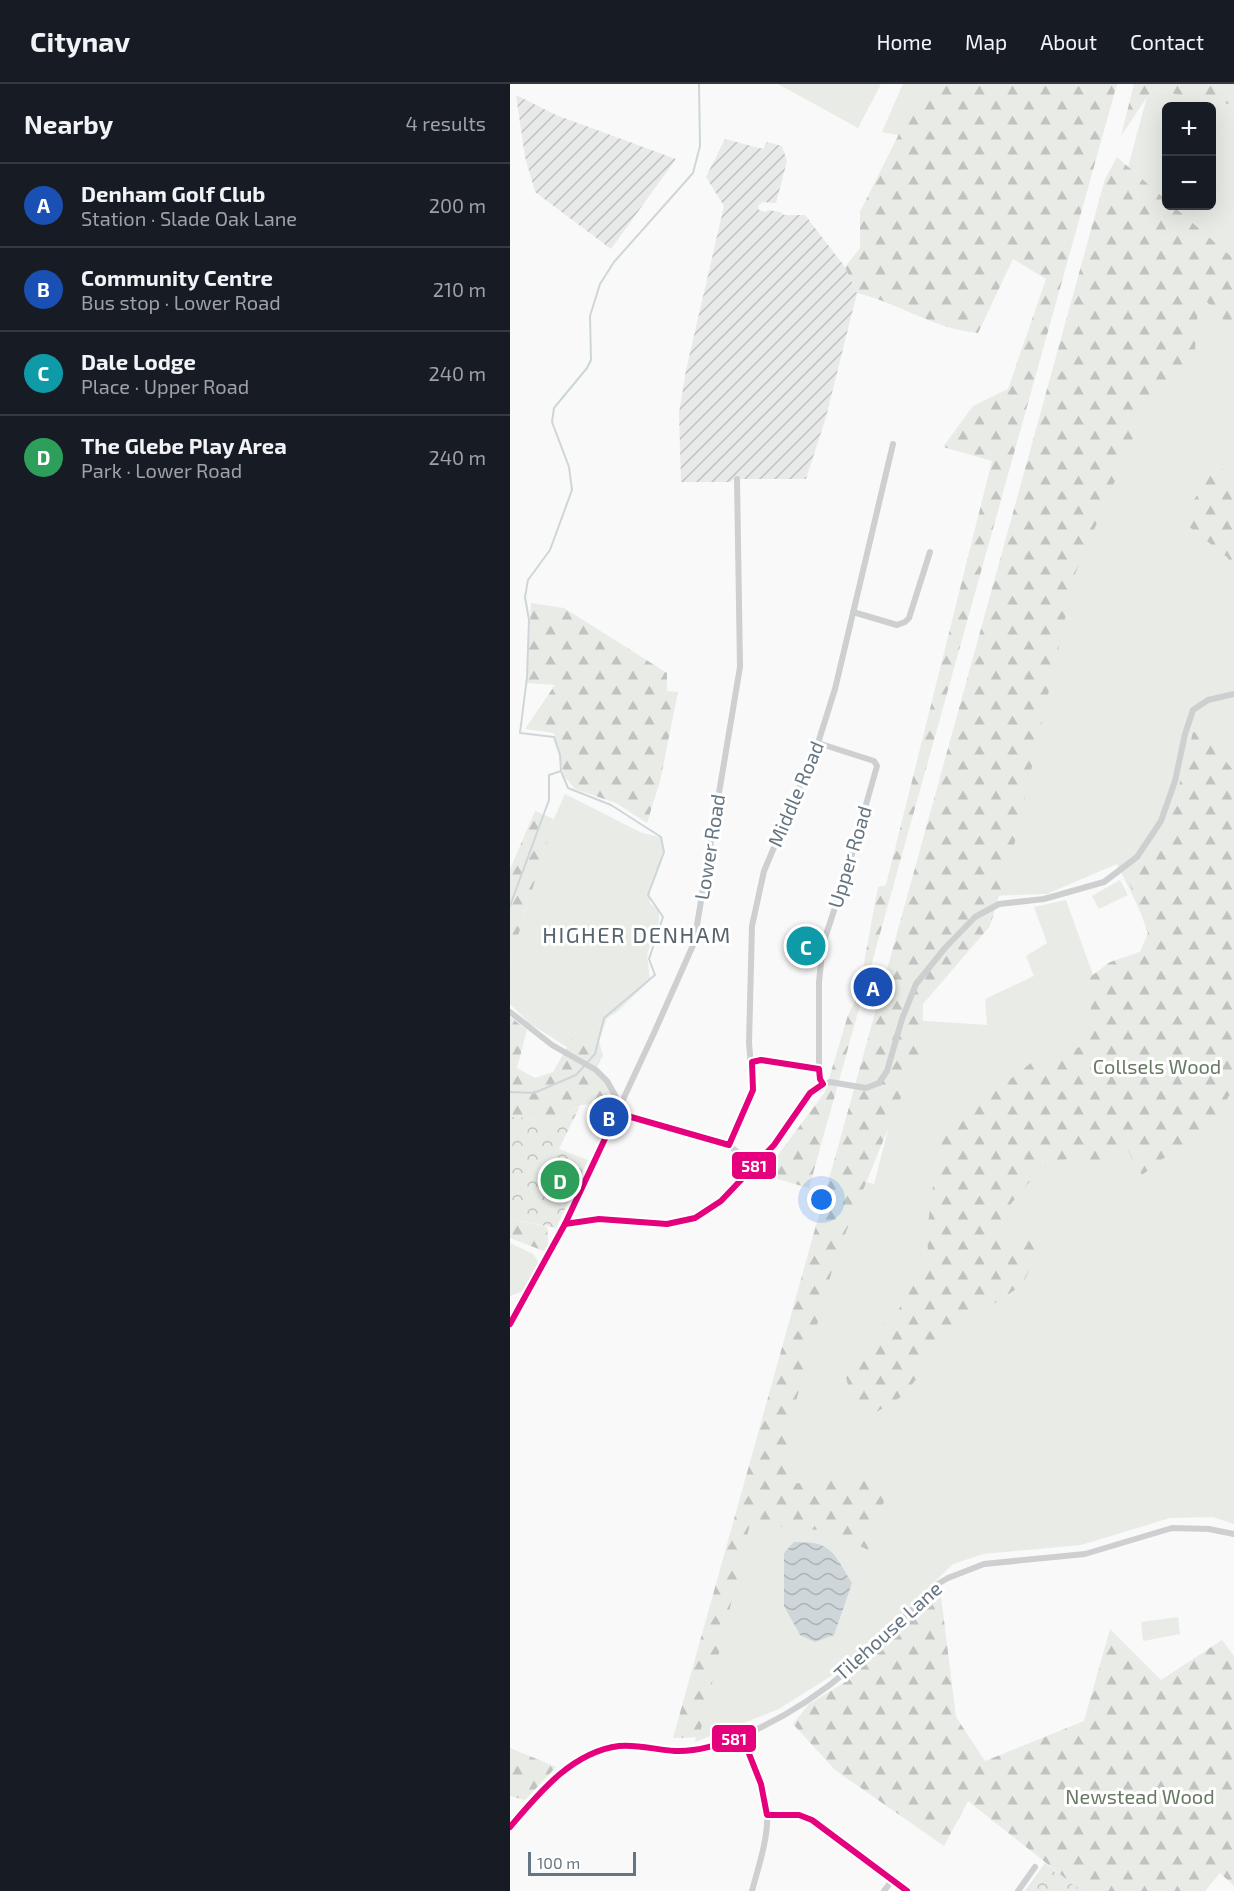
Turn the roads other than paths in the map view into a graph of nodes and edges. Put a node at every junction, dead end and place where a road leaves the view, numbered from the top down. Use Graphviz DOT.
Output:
graph roads {
  1 [pos="893,444"];
  2 [pos="737,479"];
  3 [pos="930,552"];
  4 [pos="853,612"];
  5 [pos="1234,694"];
  6 [pos="818,743"];
  7 [pos="510,1012"];
  8 [pos="752,1062"];
  9 [pos="819,1069"];
  10 [pos="823,1084"];
  11 [pos="621,1106"];
  12 [pos="617,1113"];
  13 [pos="729,1144"];
  14 [pos="753,1166"];
  15 [pos="565,1224"];
  16 [pos="510,1324"];
  17 [pos="1234,1534"];
  18 [pos="742,1736"];
  19 [pos="767,1815"];
  20 [pos="510,1827"];
  21 [pos="1035,1867"];
  22 [pos="893,1879"];
  23 [pos="752,1891"];
  24 [pos="884,1891"];
  25 [pos="907,1891"];
  26 [pos="1017,1891"];
  1 -- 4 [label="street, Middle Road"];
  2 -- 11 [label="street, Lower Road"];
  3 -- 4 [label="street"];
  4 -- 6 [label="street, Middle Road"];
  5 -- 10 [label="street"];
  6 -- 8 [label="street, Middle Road"];
  6 -- 9 [label="street, Upper Road"];
  7 -- 11 [label="street"];
  8 -- 9 [label="street"];
  8 -- 13 [label="street, Middle Road"];
  9 -- 10 [label="street, Upper Road"];
  10 -- 14 [label="street"];
  11 -- 12 [label="street, Lower Road"];
  12 -- 13 [label="street"];
  12 -- 15 [label="street, Lower Road"];
  13 -- 14 [label="street"];
  14 -- 15 [label="street"];
  15 -- 16 [label="street, Lower Road"];
  17 -- 18 [label="street, Tilehouse Lane"];
  18 -- 19 [label="street"];
  18 -- 20 [label="street, Tilehouse Lane"];
  19 -- 22 [label="street"];
  19 -- 23 [label="street"];
  21 -- 26 [label="street"];
  22 -- 24 [label="street"];
  22 -- 25 [label="street"];
}
